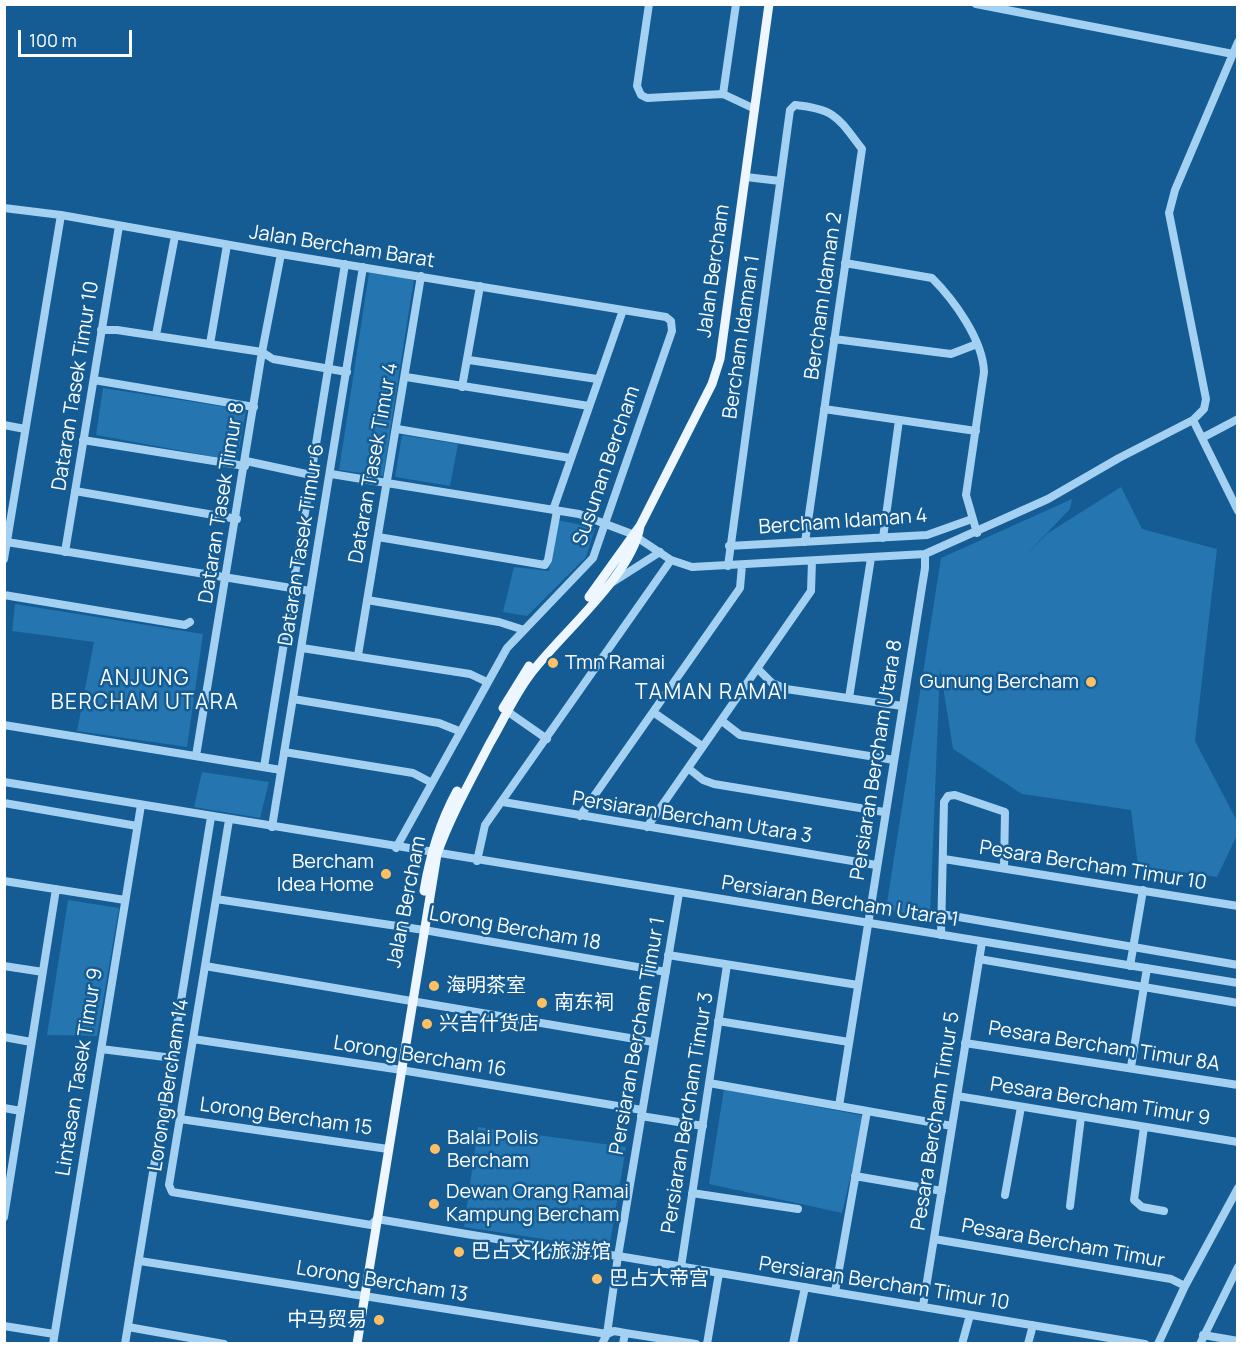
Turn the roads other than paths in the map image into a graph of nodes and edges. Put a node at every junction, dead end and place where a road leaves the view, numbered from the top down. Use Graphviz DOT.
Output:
graph roads {
  1 [pos="649,4"];
  2 [pos="736,4"];
  3 [pos="769,4"];
  4 [pos="976,4"];
  5 [pos="1238,42"];
  6 [pos="1233,54"];
  7 [pos="723,94"];
  8 [pos="755,109"];
  9 [pos="790,113"];
  10 [pos="746,177"];
  11 [pos="780,181"];
  12 [pos="4,208"];
  13 [pos="61,215"];
  14 [pos="119,226"];
  15 [pos="175,236"];
  16 [pos="227,245"];
  17 [pos="280,254"];
  18 [pos="845,263"];
  19 [pos="345,264"];
  20 [pos="363,267"];
  21 [pos="422,276"];
  22 [pos="480,286"];
  23 [pos="623,310"];
  24 [pos="673,323"];
  25 [pos="101,330"];
  26 [pos="156,335"];
  27 [pos="834,339"];
  28 [pos="210,344"];
  29 [pos="977,344"];
  30 [pos="262,352"];
  31 [pos="469,360"];
  32 [pos="330,369"];
  33 [pos="347,372"];
  34 [pos="406,377"];
  35 [pos="597,379"];
  36 [pos="94,380"];
  37 [pos="462,387"];
  38 [pos="589,406"];
  39 [pos="254,407"];
  40 [pos="824,409"];
  41 [pos="1238,419"];
  42 [pos="898,420"];
  43 [pos="1193,420"];
  44 [pos="4,425"];
  45 [pos="25,429"];
  46 [pos="397,429"];
  47 [pos="976,430"];
  48 [pos="1202,438"];
  49 [pos="83,440"];
  50 [pos="570,458"];
  51 [pos="245,464"];
  52 [pos="331,474"];
  53 [pos="311,475"];
  54 [pos="387,483"];
  55 [pos="75,491"];
  56 [pos="1234,495"];
  57 [pos="555,510"];
  58 [pos="1238,511"];
  59 [pos="237,519"];
  60 [pos="972,519"];
  61 [pos="605,523"];
  62 [pos="977,533"];
  63 [pos="635,535"];
  64 [pos="378,537"];
  65 [pos="883,538"];
  66 [pos="8,542"];
  67 [pos="805,543"];
  68 [pos="729,546"];
  69 [pos="65,552"];
  70 [pos="660,552"];
  71 [pos="925,554"];
  72 [pos="871,558"];
  73 [pos="4,559"];
  74 [pos="671,560"];
  75 [pos="812,561"];
  76 [pos="742,565"];
  77 [pos="728,566"];
  78 [pos="227,577"];
  79 [pos="608,584"];
  80 [pos="292,588"];
  81 [pos="310,591"];
  82 [pos="4,596"];
  83 [pos="368,600"];
  84 [pos="190,622"];
  85 [pos="524,630"];
  86 [pos="302,648"];
  87 [pos="358,655"];
  88 [pos="758,669"];
  89 [pos="487,682"];
  90 [pos="849,698"];
  91 [pos="293,699"];
  92 [pos="902,706"];
  93 [pos="505,710"];
  94 [pos="653,712"];
  95 [pos="722,721"];
  96 [pos="4,725"];
  97 [pos="459,731"];
  98 [pos="547,739"];
  99 [pos="702,746"];
  100 [pos="284,752"];
  101 [pos="196,756"];
  102 [pos="894,760"];
  103 [pos="264,767"];
  104 [pos="688,768"];
  105 [pos="281,770"];
  106 [pos="4,782"];
  107 [pos="432,783"];
  108 [pos="503,802"];
  109 [pos="4,803"];
  110 [pos="141,805"];
  111 [pos="884,812"];
  112 [pos="580,816"];
  113 [pos="211,817"];
  114 [pos="229,820"];
  115 [pos="137,826"];
  116 [pos="272,827"];
  117 [pos="646,827"];
  118 [pos="396,848"];
  119 [pos="434,854"];
  120 [pos="944,859"];
  121 [pos="477,861"];
  122 [pos="876,865"];
  123 [pos="1004,868"];
  124 [pos="4,881"];
  125 [pos="56,889"];
  126 [pos="1143,890"];
  127 [pos="679,893"];
  128 [pos="216,898"];
  129 [pos="125,900"];
  130 [pos="1238,906"];
  131 [pos="941,915"];
  132 [pos="867,923"];
  133 [pos="421,929"];
  134 [pos="941,935"];
  135 [pos="981,942"];
  136 [pos="1133,948"];
  137 [pos="668,955"];
  138 [pos="979,959"];
  139 [pos="727,965"];
  140 [pos="1238,965"];
  141 [pos="4,966"];
  142 [pos="205,966"];
  143 [pos="1130,966"];
  144 [pos="1148,968"];
  145 [pos="42,972"];
  146 [pos="666,972"];
  147 [pos="1238,983"];
  148 [pos="858,985"];
  149 [pos="1144,987"];
  150 [pos="410,1000"];
  151 [pos="1238,1004"];
  152 [pos="718,1021"];
  153 [pos="4,1037"];
  154 [pos="193,1039"];
  155 [pos="31,1042"];
  156 [pos="653,1042"];
  157 [pos="849,1042"];
  158 [pos="965,1042"];
  159 [pos="101,1049"];
  160 [pos="173,1058"];
  161 [pos="1131,1067"];
  162 [pos="398,1069"];
  163 [pos="709,1083"];
  164 [pos="1238,1085"];
  165 [pos="957,1096"];
  166 [pos="839,1106"];
  167 [pos="1022,1107"];
  168 [pos="4,1108"];
  169 [pos="21,1111"];
  170 [pos="867,1111"];
  171 [pos="641,1113"];
  172 [pos="1081,1117"];
  173 [pos="180,1119"];
  174 [pos="702,1126"];
  175 [pos="952,1126"];
  176 [pos="1144,1127"];
  177 [pos="1238,1142"];
  178 [pos="386,1148"];
  179 [pos="855,1176"];
  180 [pos="1238,1188"];
  181 [pos="942,1191"];
  182 [pos="692,1193"];
  183 [pos="1005,1195"];
  184 [pos="1070,1206"];
  185 [pos="798,1209"];
  186 [pos="1164,1211"];
  187 [pos="4,1217"];
  188 [pos="374,1222"];
  189 [pos="934,1239"];
  190 [pos="618,1256"];
  191 [pos="140,1261"];
  192 [pos="681,1267"];
  193 [pos="1238,1267"];
  194 [pos="719,1273"];
  195 [pos="1185,1286"];
  196 [pos="805,1287"];
  197 [pos="836,1292"];
  198 [pos="362,1295"];
  199 [pos="923,1306"];
  200 [pos="970,1316"];
  201 [pos="1033,1325"];
  202 [pos="4,1326"];
  203 [pos="128,1327"];
  204 [pos="625,1333"];
  205 [pos="54,1334"];
  206 [pos="607,1334"];
  207 [pos="1203,1335"];
  208 [pos="1093,1340"];
  209 [pos="1238,1341"];
  210 [pos="692,1343"];
  211 [pos="53,1344"];
  212 [pos="125,1344"];
  213 [pos="224,1344"];
  214 [pos="352,1344"];
  215 [pos="357,1344"];
  216 [pos="602,1344"];
  217 [pos="623,1344"];
  218 [pos="708,1344"];
  219 [pos="793,1344"];
  220 [pos="962,1344"];
  221 [pos="1028,1344"];
  222 [pos="1145,1344"];
  223 [pos="1158,1344"];
  224 [pos="1200,1344"];
  1 -- 7 [label="street"];
  2 -- 7 [label="street"];
  3 -- 8 [label="main road, Jalan Bercham"];
  4 -- 6 [label="street"];
  5 -- 6 [label="street"];
  6 -- 43 [label="street"];
  7 -- 8 [label="street"];
  8 -- 10 [label="main road, Jalan Bercham"];
  9 -- 11 [label="street, Bercham Idaman 1"];
  9 -- 18 [label="street, Bercham Idaman 2"];
  10 -- 11 [label="street"];
  10 -- 63 [label="main road, Jalan Bercham"];
  11 -- 68 [label="street, Bercham Idaman 1"];
  12 -- 13 [label="street, Jalan Bercham Barat"];
  13 -- 14 [label="street, Jalan Bercham Barat"];
  13 -- 45 [label="street"];
  14 -- 15 [label="street, Jalan Bercham Barat"];
  14 -- 25 [label="street, Dataran Tasek Timur 10"];
  15 -- 16 [label="street, Jalan Bercham Barat"];
  15 -- 26 [label="street"];
  16 -- 17 [label="street, Jalan Bercham Barat"];
  16 -- 28 [label="street"];
  17 -- 19 [label="street, Jalan Bercham Barat"];
  17 -- 30 [label="street, Dataran Tasek Timur 8"];
  18 -- 27 [label="street, Bercham Idaman 2"];
  18 -- 29 [label="street"];
  19 -- 20 [label="street, Jalan Bercham Barat"];
  19 -- 32 [label="street, Dataran Tasek Timur 6"];
  20 -- 21 [label="street, Jalan Bercham Barat"];
  20 -- 33 [label="street, Dataran Tasek Timur 6"];
  21 -- 22 [label="street, Jalan Bercham Barat"];
  21 -- 34 [label="street, Dataran Tasek Timur 4"];
  22 -- 23 [label="street, Jalan Bercham Barat"];
  22 -- 31 [label="street"];
  23 -- 24 [label="street, Jalan Bercham Barat"];
  23 -- 35 [label="street"];
  24 -- 61 [label="street, Susunan Bercham"];
  25 -- 26 [label="street"];
  25 -- 36 [label="street, Dataran Tasek Timur 10"];
  26 -- 28 [label="street"];
  27 -- 29 [label="street"];
  27 -- 40 [label="street, Bercham Idaman 2"];
  28 -- 30 [label="street"];
  29 -- 47 [label="street"];
  30 -- 32 [label="street"];
  30 -- 39 [label="street, Dataran Tasek Timur 8"];
  31 -- 35 [label="street"];
  31 -- 37 [label="street"];
  32 -- 33 [label="street"];
  32 -- 53 [label="street, Dataran Tasek Timur 6"];
  33 -- 52 [label="street, Dataran Tasek Timur 6"];
  34 -- 37 [label="street"];
  34 -- 46 [label="street, Dataran Tasek Timur 4"];
  35 -- 38 [label="street"];
  36 -- 39 [label="street"];
  36 -- 49 [label="street, Dataran Tasek Timur 10"];
  37 -- 38 [label="street"];
  38 -- 50 [label="street"];
  39 -- 51 [label="street, Dataran Tasek Timur 8"];
  40 -- 42 [label="street"];
  40 -- 67 [label="street, Bercham Idaman 2"];
  41 -- 48 [label="street"];
  42 -- 47 [label="street"];
  42 -- 65 [label="street"];
  43 -- 48 [label="street"];
  43 -- 62 [label="street"];
  44 -- 45 [label="street"];
  45 -- 66 [label="street"];
  46 -- 50 [label="street"];
  46 -- 54 [label="street, Dataran Tasek Timur 4"];
  47 -- 60 [label="street"];
  48 -- 56 [label="street"];
  49 -- 51 [label="street"];
  49 -- 55 [label="street, Dataran Tasek Timur 10"];
  50 -- 57 [label="street"];
  51 -- 53 [label="street"];
  51 -- 59 [label="street, Dataran Tasek Timur 8"];
  52 -- 54 [label="street"];
  52 -- 81 [label="street, Dataran Tasek Timur 6"];
  53 -- 80 [label="street, Dataran Tasek Timur 6"];
  54 -- 57 [label="street"];
  54 -- 64 [label="street, Dataran Tasek Timur 4"];
  55 -- 59 [label="street"];
  55 -- 69 [label="street, Dataran Tasek Timur 10"];
  56 -- 58 [label="street"];
  57 -- 61 [label="street"];
  57 -- 64 [label="street"];
  59 -- 78 [label="street, Dataran Tasek Timur 8"];
  60 -- 62 [label="street"];
  60 -- 65 [label="street, Bercham Idaman 4"];
  61 -- 63 [label="street"];
  61 -- 85 [label="street, Susunan Bercham"];
  62 -- 71 [label="street"];
  63 -- 70 [label="street"];
  63 -- 79 [label="main road, Jalan Bercham"];
  63 -- 93 [label="main road, Jalan Bercham"];
  64 -- 83 [label="street, Dataran Tasek Timur 4"];
  65 -- 67 [label="street, Bercham Idaman 4"];
  66 -- 69 [label="street"];
  66 -- 73 [label="street"];
  67 -- 68 [label="street, Bercham Idaman 4"];
  68 -- 77 [label="street, Bercham Idaman 1"];
  69 -- 78 [label="street"];
  70 -- 74 [label="street"];
  70 -- 79 [label="street"];
  71 -- 72 [label="street"];
  71 -- 92 [label="street, Persiaran Bercham Utara 8"];
  72 -- 75 [label="street"];
  72 -- 90 [label="street"];
  74 -- 77 [label="street"];
  74 -- 98 [label="street"];
  75 -- 76 [label="street"];
  75 -- 88 [label="street"];
  76 -- 77 [label="street"];
  76 -- 94 [label="street"];
  78 -- 80 [label="street"];
  78 -- 101 [label="street, Dataran Tasek Timur 8"];
  79 -- 93 [label="main road, Jalan Bercham"];
  80 -- 81 [label="street"];
  80 -- 103 [label="street, Dataran Tasek Timur 6"];
  81 -- 86 [label="street, Dataran Tasek Timur 6"];
  82 -- 84 [label="street"];
  83 -- 85 [label="street"];
  83 -- 87 [label="street, Dataran Tasek Timur 4"];
  85 -- 89 [label="street, Susunan Bercham"];
  86 -- 87 [label="street"];
  86 -- 91 [label="street, Dataran Tasek Timur 6"];
  87 -- 89 [label="street"];
  88 -- 90 [label="street"];
  88 -- 95 [label="street"];
  89 -- 97 [label="street, Susunan Bercham"];
  90 -- 92 [label="street"];
  91 -- 97 [label="street"];
  91 -- 100 [label="street, Dataran Tasek Timur 6"];
  92 -- 102 [label="street, Persiaran Bercham Utara 8"];
  93 -- 98 [label="street"];
  93 -- 119 [label="main road, Jalan Bercham"];
  94 -- 99 [label="street"];
  94 -- 112 [label="street"];
  95 -- 99 [label="street"];
  95 -- 102 [label="street"];
  96 -- 101 [label="street"];
  97 -- 107 [label="street, Susunan Bercham"];
  98 -- 108 [label="street"];
  99 -- 104 [label="street"];
  100 -- 105 [label="street, Dataran Tasek Timur 6"];
  100 -- 107 [label="street"];
  101 -- 103 [label="street"];
  102 -- 111 [label="street, Persiaran Bercham Utara 8"];
  103 -- 105 [label="street"];
  104 -- 111 [label="street"];
  104 -- 117 [label="street"];
  105 -- 116 [label="street, Dataran Tasek Timur 6"];
  106 -- 110 [label="street, Persiaran Bercham Utara 1"];
  107 -- 118 [label="street, Susunan Bercham"];
  108 -- 112 [label="street, Persiaran Bercham Utara 3"];
  108 -- 121 [label="street"];
  109 -- 115 [label="street"];
  110 -- 113 [label="street, Persiaran Bercham Utara 1"];
  110 -- 115 [label="street, Lintasan Tasek Timur 9"];
  111 -- 122 [label="street, Persiaran Bercham Utara 8"];
  112 -- 117 [label="street, Persiaran Bercham Utara 3"];
  113 -- 114 [label="street, Persiaran Bercham Utara 1"];
  113 -- 160 [label="street"];
  114 -- 116 [label="street, Persiaran Bercham Utara 1"];
  114 -- 128 [label="street, Lorong Bercham 14"];
  115 -- 129 [label="street, Lintasan Tasek Timur 9"];
  116 -- 118 [label="street, Persiaran Bercham Utara 1"];
  117 -- 122 [label="street, Persiaran Bercham Utara 3"];
  118 -- 119 [label="street, Persiaran Bercham Utara 1"];
  119 -- 121 [label="street, Persiaran Bercham Utara 1"];
  119 -- 133 [label="main road, Jalan Bercham"];
  120 -- 123 [label="street, Pesara Bercham Timur 10"];
  120 -- 123 [label="street"];
  120 -- 131 [label="street"];
  121 -- 127 [label="street, Persiaran Bercham Utara 1"];
  122 -- 132 [label="street, Persiaran Bercham Utara 8"];
  123 -- 126 [label="street, Pesara Bercham Timur 10"];
  124 -- 125 [label="street"];
  125 -- 129 [label="street"];
  125 -- 145 [label="street"];
  126 -- 130 [label="street, Pesara Bercham Timur 10"];
  126 -- 136 [label="street"];
  127 -- 132 [label="street, Persiaran Bercham Utara 1"];
  127 -- 137 [label="street, Persiaran Bercham Timur 1"];
  128 -- 133 [label="street, Lorong Bercham 18"];
  128 -- 142 [label="street, Lorong Bercham 14"];
  129 -- 159 [label="street, Lintasan Tasek Timur 9"];
  131 -- 134 [label="street"];
  131 -- 136 [label="street"];
  132 -- 134 [label="street, Persiaran Bercham Utara 1"];
  132 -- 148 [label="street, Persiaran Bercham Utara 8"];
  133 -- 146 [label="street, Lorong Bercham 18"];
  133 -- 150 [label="main road, Jalan Bercham"];
  134 -- 135 [label="street, Persiaran Bercham Utara 1"];
  135 -- 138 [label="street, Pesara Bercham Timur 5"];
  135 -- 143 [label="street, Persiaran Bercham Utara 1"];
  136 -- 140 [label="street"];
  136 -- 143 [label="street"];
  137 -- 139 [label="street"];
  137 -- 146 [label="street, Persiaran Bercham Timur 1"];
  138 -- 149 [label="street"];
  138 -- 158 [label="street, Pesara Bercham Timur 5"];
  139 -- 148 [label="street"];
  139 -- 152 [label="street, Persiaran Bercham Timur 3"];
  141 -- 145 [label="street"];
  142 -- 150 [label="street"];
  142 -- 154 [label="street, Lorong Bercham 14"];
  143 -- 144 [label="street, Persiaran Bercham Utara 1"];
  144 -- 147 [label="street, Persiaran Bercham Utara 1"];
  144 -- 149 [label="street"];
  145 -- 155 [label="street"];
  146 -- 156 [label="street, Persiaran Bercham Timur 1"];
  148 -- 157 [label="street, Persiaran Bercham Utara 8"];
  149 -- 151 [label="street"];
  149 -- 161 [label="street"];
  150 -- 156 [label="street"];
  150 -- 162 [label="main road, Jalan Bercham"];
  152 -- 157 [label="street"];
  152 -- 163 [label="street, Persiaran Bercham Timur 3"];
  153 -- 155 [label="street"];
  154 -- 162 [label="street, Lorong Bercham 16"];
  154 -- 173 [label="street, Lorong Bercham 14"];
  155 -- 169 [label="street"];
  156 -- 171 [label="street, Persiaran Bercham Timur 1"];
  157 -- 166 [label="street, Persiaran Bercham Utara 8"];
  158 -- 161 [label="street, Pesara Bercham Timur 8A"];
  158 -- 165 [label="street, Pesara Bercham Timur 5"];
  159 -- 160 [label="street"];
  159 -- 205 [label="street, Lintasan Tasek Timur 9"];
  160 -- 191 [label="street"];
  161 -- 164 [label="street, Pesara Bercham Timur 8A"];
  162 -- 171 [label="street, Lorong Bercham 16"];
  162 -- 178 [label="main road, Jalan Bercham"];
  163 -- 166 [label="street"];
  163 -- 174 [label="street, Persiaran Bercham Timur 3"];
  165 -- 167 [label="street, Pesara Bercham Timur 9"];
  165 -- 175 [label="street, Pesara Bercham Timur 5"];
  166 -- 170 [label="street"];
  167 -- 172 [label="street, Pesara Bercham Timur 9"];
  167 -- 183 [label="street"];
  168 -- 169 [label="street"];
  169 -- 187 [label="street"];
  170 -- 175 [label="street"];
  170 -- 179 [label="street"];
  171 -- 174 [label="street, Lorong Bercham 16"];
  171 -- 190 [label="street, Persiaran Bercham Timur 1"];
  172 -- 176 [label="street, Pesara Bercham Timur 9"];
  172 -- 184 [label="street"];
  173 -- 178 [label="street, Lorong Bercham 15"];
  173 -- 188 [label="street, Lorong Bercham 14"];
  174 -- 182 [label="street, Persiaran Bercham Timur 3"];
  175 -- 181 [label="street, Pesara Bercham Timur 5"];
  176 -- 177 [label="street, Pesara Bercham Timur 9"];
  176 -- 186 [label="street"];
  178 -- 188 [label="main road, Jalan Bercham"];
  179 -- 181 [label="street"];
  179 -- 197 [label="street"];
  180 -- 195 [label="street"];
  181 -- 189 [label="street, Pesara Bercham Timur 5"];
  182 -- 185 [label="street"];
  182 -- 192 [label="street, Persiaran Bercham Timur 3"];
  188 -- 190 [label="street, Lorong Bercham 14"];
  188 -- 198 [label="main road, Jalan Bercham"];
  189 -- 195 [label="street, Pesara Bercham Timur"];
  189 -- 199 [label="street, Pesara Bercham Timur 5"];
  190 -- 192 [label="street, Persiaran Bercham Timur 10"];
  190 -- 206 [label="street, Persiaran Bercham Timur 1"];
  191 -- 198 [label="street, Lorong Bercham 13"];
  191 -- 203 [label="street"];
  192 -- 194 [label="street, Persiaran Bercham Timur 10"];
  193 -- 207 [label="street"];
  194 -- 196 [label="street, Persiaran Bercham Timur 10"];
  194 -- 218 [label="street"];
  195 -- 223 [label="street"];
  196 -- 197 [label="street, Persiaran Bercham Timur 10"];
  196 -- 219 [label="street"];
  197 -- 199 [label="street, Persiaran Bercham Timur 10"];
  198 -- 206 [label="street, Lorong Bercham 13"];
  198 -- 214 [label="main road, Jalan Bercham"];
  198 -- 215 [label="main road, Jalan Bercham"];
  199 -- 200 [label="street, Persiaran Bercham Timur 10"];
  200 -- 201 [label="street, Persiaran Bercham Timur 10"];
  200 -- 220 [label="street"];
  201 -- 208 [label="street, Persiaran Bercham Timur 10"];
  201 -- 221 [label="street"];
  202 -- 205 [label="street"];
  203 -- 212 [label="street"];
  203 -- 213 [label="street"];
  204 -- 206 [label="street"];
  204 -- 210 [label="street"];
  204 -- 217 [label="street"];
  205 -- 211 [label="street, Lintasan Tasek Timur 9"];
  206 -- 216 [label="street"];
  207 -- 209 [label="street"];
  207 -- 224 [label="street"];
  208 -- 222 [label="street, Persiaran Bercham Timur 10"];
}
